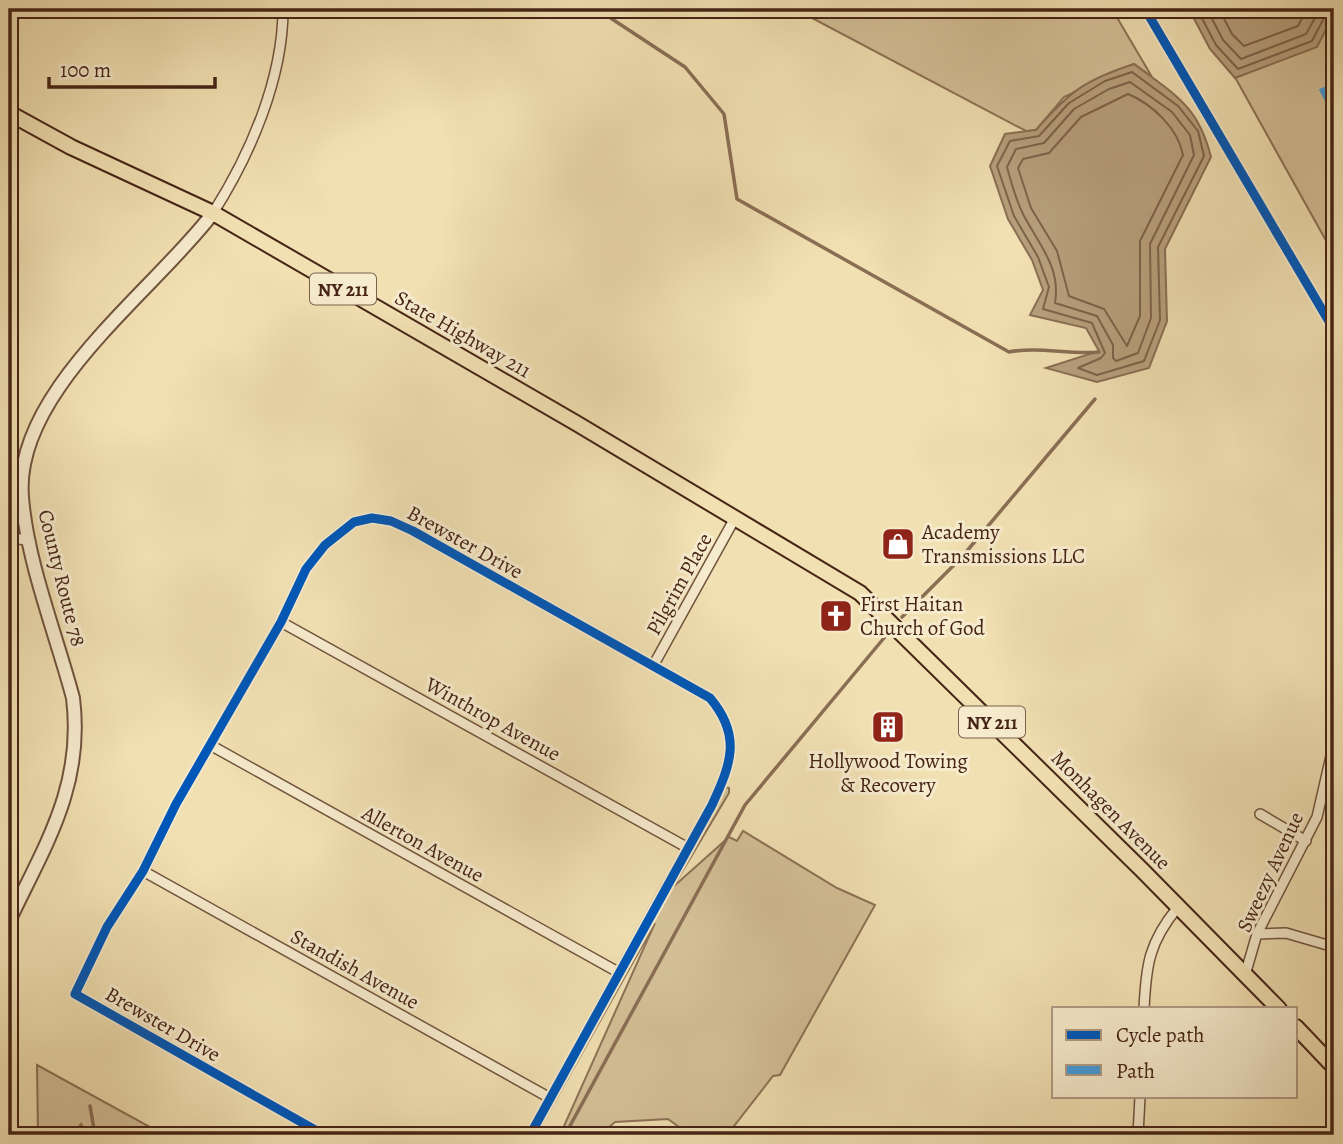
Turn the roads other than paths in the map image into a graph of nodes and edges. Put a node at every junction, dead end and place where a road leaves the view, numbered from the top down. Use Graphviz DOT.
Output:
graph roads {
  1 [pos="283,9"];
  2 [pos="9,113"];
  3 [pos="213,213"];
  4 [pos="669,480"];
  5 [pos="735,518"];
  6 [pos="9,537"];
  7 [pos="30,541"];
  8 [pos="281,622"];
  9 [pos="653,666"];
  10 [pos="1334,743"];
  11 [pos="212,746"];
  12 [pos="1260,814"];
  13 [pos="1306,841"];
  14 [pos="688,848"];
  15 [pos="143,871"];
  16 [pos="1178,907"];
  17 [pos="9,921"];
  18 [pos="1257,934"];
  19 [pos="1334,947"];
  20 [pos="618,972"];
  21 [pos="1245,975"];
  22 [pos="1144,1007"];
  23 [pos="1277,1007"];
  24 [pos="1298,1029"];
  25 [pos="1334,1067"];
  26 [pos="550,1098"];
  27 [pos="1140,1098"];
  28 [pos="324,1135"];
  29 [pos="530,1135"];
  30 [pos="1138,1135"];
  1 -- 3 [label="street"];
  2 -- 3 [label="main road, State Highway 211 / NY 211"];
  3 -- 4 [label="main road, State Highway 211 / NY 211"];
  3 -- 7 [label="street, County Route 78"];
  4 -- 5 [label="main road, Monhagen Avenue / NY 211"];
  5 -- 9 [label="street, Pilgrim Place"];
  5 -- 16 [label="main road, Monhagen Avenue / NY 211"];
  6 -- 7 [label="street"];
  7 -- 17 [label="street, County Route 78"];
  8 -- 9 [label="street, Brewster Drive"];
  8 -- 11 [label="street, Brewster Drive"];
  8 -- 14 [label="street, Winthrop Avenue"];
  9 -- 14 [label="street, Brewster Drive"];
  10 -- 13 [label="street, Sweezy Avenue"];
  11 -- 15 [label="street, Brewster Drive"];
  11 -- 20 [label="street, Allerton Avenue"];
  12 -- 13 [label="street"];
  13 -- 18 [label="street, Sweezy Avenue"];
  14 -- 20 [label="street, Brewster Drive"];
  15 -- 26 [label="street, Standish Avenue"];
  15 -- 28 [label="street, Brewster Drive"];
  16 -- 21 [label="main road, Monhagen Avenue / NY 211"];
  16 -- 22 [label="street"];
  18 -- 19 [label="street"];
  18 -- 21 [label="street, Sweezy Avenue"];
  20 -- 26 [label="street, Brewster Drive"];
  21 -- 23 [label="main road, Monhagen Avenue / NY 211"];
  24 -- 25 [label="main road"];
  26 -- 29 [label="street, Brewster Drive"];
  27 -- 30 [label="street"];
}
